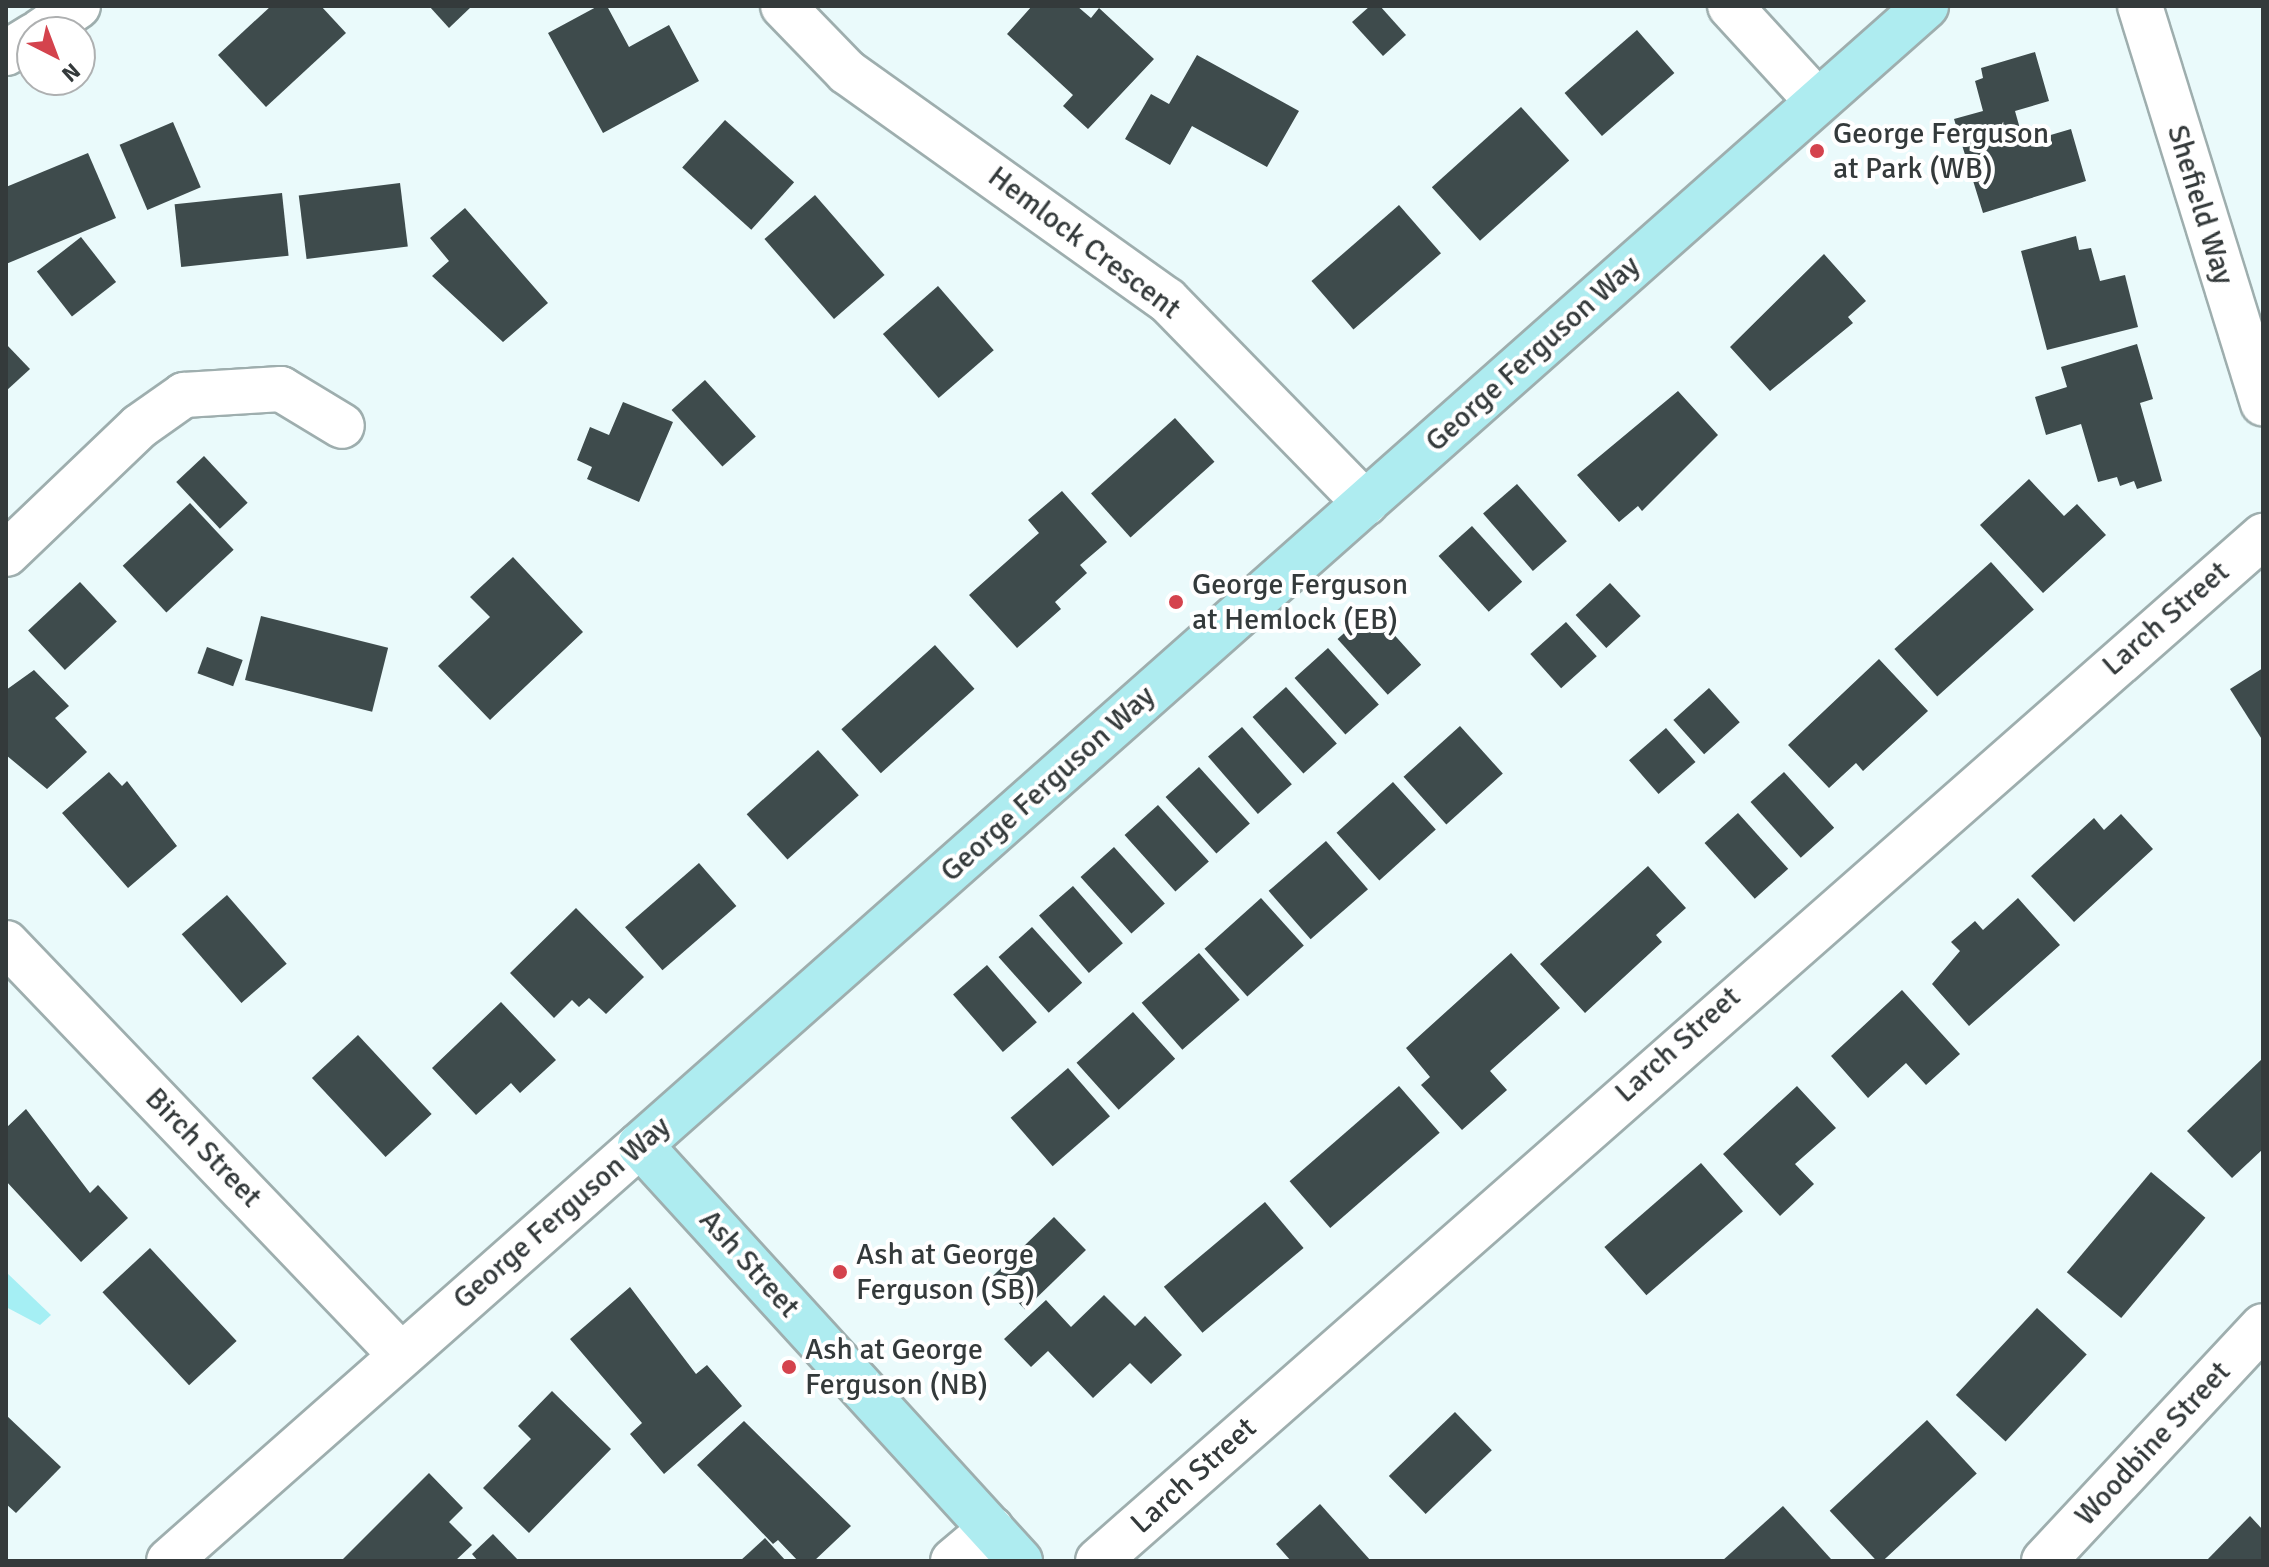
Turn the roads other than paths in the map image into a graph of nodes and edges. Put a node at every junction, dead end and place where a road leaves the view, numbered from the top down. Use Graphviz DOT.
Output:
graph roads {
  1 [pos="783,6"];
  2 [pos="1730,6"];
  3 [pos="1926,6"];
  4 [pos="2140,6"];
  5 [pos="1817,101"];
  6 [pos="2263,403"];
  7 [pos="342,426"];
  8 [pos="1365,503"];
  9 [pos="2263,536"];
  10 [pos="6,554"];
  11 [pos="6,943"];
  12 [pos="640,1145"];
  13 [pos="2263,1326"];
  14 [pos="400,1354"];
  15 [pos="991,1529"];
  16 [pos="169,1561"];
  17 [pos="953,1561"];
  18 [pos="1020,1561"];
  19 [pos="1098,1561"];
  20 [pos="2044,1561"];
  1 -- 8 [label="street, Hemlock Crescent"];
  2 -- 5 [label="street"];
  3 -- 5 [label="main road, George Ferguson Way"];
  4 -- 6 [label="street, Shefield Way"];
  5 -- 8 [label="main road, George Ferguson Way"];
  7 -- 10 [label="street"];
  8 -- 12 [label="main road, George Ferguson Way"];
  9 -- 19 [label="street, Larch Street"];
  11 -- 14 [label="street, Birch Street"];
  12 -- 14 [label="street, George Ferguson Way"];
  12 -- 15 [label="main road, Ash Street"];
  13 -- 20 [label="street, Woodbine Street"];
  14 -- 16 [label="street, George Ferguson Way"];
  15 -- 17 [label="street"];
  15 -- 18 [label="main road, Ash Street"];
}
